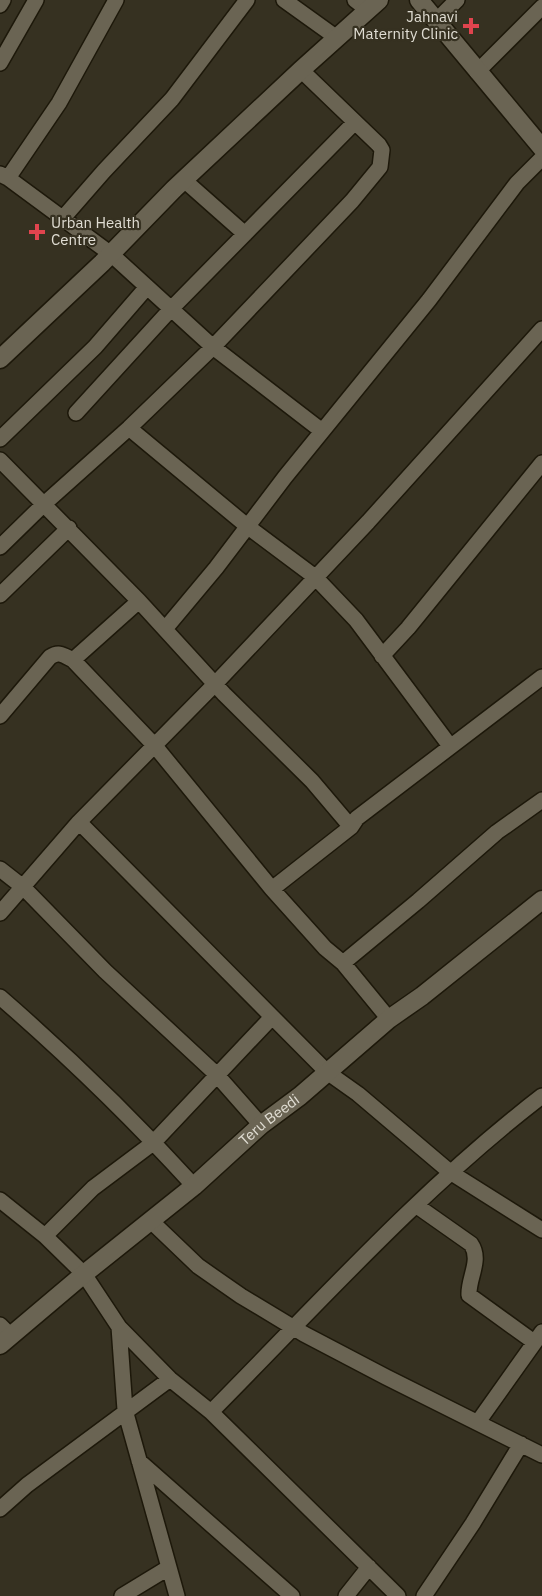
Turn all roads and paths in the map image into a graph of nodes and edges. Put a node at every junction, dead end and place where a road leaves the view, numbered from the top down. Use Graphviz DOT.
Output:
graph roads {
  1 [pos="3,0"];
  2 [pos="36,0"];
  3 [pos="116,0"];
  4 [pos="247,0"];
  5 [pos="284,0"];
  6 [pos="419,0"];
  7 [pos="457,0"];
  8 [pos="368,3"];
  9 [pos="0,5"];
  10 [pos="542,7"];
  11 [pos="436,21"];
  12 [pos="337,38"];
  13 [pos="0,63"];
  14 [pos="301,70"];
  15 [pos="477,72"];
  16 [pos="355,122"];
  17 [pos="542,148"];
  18 [pos="542,158"];
  19 [pos="4,176"];
  20 [pos="184,180"];
  21 [pos="63,218"];
  22 [pos="245,234"];
  23 [pos="111,254"];
  24 [pos="147,287"];
  25 [pos="171,309"];
  26 [pos="542,329"];
  27 [pos="213,347"];
  28 [pos="0,359"];
  29 [pos="76,413"];
  30 [pos="129,428"];
  31 [pos="322,432"];
  32 [pos="0,439"];
  33 [pos="0,460"];
  34 [pos="542,463"];
  35 [pos="44,504"];
  36 [pos="247,526"];
  37 [pos="69,528"];
  38 [pos="0,548"];
  39 [pos="315,577"];
  40 [pos="0,595"];
  41 [pos="139,601"];
  42 [pos="165,629"];
  43 [pos="382,656"];
  44 [pos="73,660"];
  45 [pos="542,677"];
  46 [pos="215,684"];
  47 [pos="0,716"];
  48 [pos="155,746"];
  49 [pos="450,746"];
  50 [pos="542,800"];
  51 [pos="79,822"];
  52 [pos="351,827"];
  53 [pos="0,869"];
  54 [pos="23,887"];
  55 [pos="272,889"];
  56 [pos="542,900"];
  57 [pos="0,913"];
  58 [pos="343,963"];
  59 [pos="0,997"];
  60 [pos="272,1017"];
  61 [pos="389,1019"];
  62 [pos="327,1072"];
  63 [pos="216,1074"];
  64 [pos="542,1096"];
  65 [pos="261,1125"];
  66 [pos="153,1143"];
  67 [pos="450,1172"];
  68 [pos="194,1186"];
  69 [pos="0,1200"];
  70 [pos="417,1206"];
  71 [pos="152,1222"];
  72 [pos="542,1230"];
  73 [pos="45,1236"];
  74 [pos="84,1274"];
  75 [pos="119,1327"];
  76 [pos="294,1328"];
  77 [pos="4,1336"];
  78 [pos="538,1337"];
  79 [pos="171,1379"];
  80 [pos="125,1410"];
  81 [pos="211,1412"];
  82 [pos="478,1422"];
  83 [pos="521,1444"];
  84 [pos="542,1455"];
  85 [pos="139,1461"];
  86 [pos="0,1509"];
  87 [pos="369,1567"];
  88 [pos="168,1568"];
  89 [pos="122,1596"];
  90 [pos="177,1596"];
  91 [pos="292,1596"];
  92 [pos="346,1596"];
  93 [pos="398,1596"];
  94 [pos="424,1596"];
  1 -- 9 [label="street"];
  2 -- 13 [label="street"];
  3 -- 19 [label="street"];
  4 -- 21 [label="street"];
  5 -- 12 [label="street"];
  6 -- 11 [label="street"];
  7 -- 11 [label="street"];
  8 -- 12 [label="street"];
  10 -- 15 [label="street"];
  11 -- 15 [label="street"];
  12 -- 14 [label="street"];
  14 -- 16 [label="street"];
  14 -- 20 [label="street"];
  15 -- 17 [label="street"];
  16 -- 22 [label="street"];
  16 -- 27 [label="street"];
  18 -- 31 [label="street"];
  19 -- 21 [label="street"];
  20 -- 22 [label="street"];
  20 -- 23 [label="street"];
  21 -- 23 [label="street"];
  22 -- 25 [label="street"];
  23 -- 24 [label="street"];
  23 -- 28 [label="street"];
  24 -- 25 [label="street"];
  24 -- 32 [label="street"];
  25 -- 27 [label="street"];
  25 -- 29 [label="street"];
  26 -- 39 [label="street"];
  27 -- 30 [label="street"];
  27 -- 31 [label="street"];
  30 -- 35 [label="street"];
  30 -- 36 [label="street"];
  31 -- 36 [label="street"];
  33 -- 35 [label="street"];
  34 -- 43 [label="street"];
  35 -- 37 [label="street"];
  35 -- 38 [label="street"];
  36 -- 39 [label="street"];
  36 -- 42 [label="street"];
  37 -- 40 [label="street"];
  37 -- 41 [label="street"];
  39 -- 43 [label="street"];
  39 -- 46 [label="street"];
  41 -- 42 [label="street"];
  41 -- 44 [label="street"];
  42 -- 46 [label="street"];
  43 -- 49 [label="street"];
  44 -- 47 [label="street"];
  44 -- 48 [label="street"];
  45 -- 49 [label="street"];
  46 -- 48 [label="street"];
  46 -- 52 [label="street"];
  48 -- 51 [label="street"];
  48 -- 55 [label="street"];
  49 -- 52 [label="street"];
  50 -- 58 [label="street"];
  51 -- 54 [label="street"];
  51 -- 60 [label="street"];
  52 -- 55 [label="street"];
  53 -- 54 [label="street"];
  54 -- 57 [label="street"];
  54 -- 63 [label="street"];
  55 -- 58 [label="street"];
  56 -- 61 [label="street, Teru Beedi"];
  58 -- 61 [label="street"];
  59 -- 66 [label="street"];
  60 -- 62 [label="street"];
  60 -- 63 [label="street"];
  61 -- 62 [label="street, Teru Beedi"];
  62 -- 65 [label="street, Teru Beedi"];
  62 -- 67 [label="street"];
  63 -- 65 [label="street"];
  63 -- 66 [label="street"];
  64 -- 67 [label="street"];
  65 -- 68 [label="street, Teru Beedi"];
  66 -- 68 [label="street"];
  66 -- 73 [label="street"];
  67 -- 70 [label="street"];
  67 -- 72 [label="street"];
  68 -- 71 [label="street, Teru Beedi"];
  69 -- 73 [label="street"];
  70 -- 76 [label="street"];
  70 -- 78 [label="street"];
  71 -- 74 [label="street, Teru Beedi"];
  71 -- 76 [label="street"];
  73 -- 74 [label="street"];
  74 -- 75 [label="street"];
  74 -- 77 [label="street, Teru Beedi"];
  75 -- 79 [label="street"];
  75 -- 80 [label="street"];
  76 -- 81 [label="street"];
  76 -- 82 [label="street"];
  78 -- 82 [label="street"];
  79 -- 80 [label="street"];
  79 -- 81 [label="street"];
  80 -- 85 [label="street"];
  80 -- 86 [label="street"];
  81 -- 87 [label="street"];
  82 -- 83 [label="street"];
  83 -- 84 [label="street"];
  83 -- 94 [label="street"];
  85 -- 88 [label="street"];
  85 -- 91 [label="street"];
  87 -- 92 [label="street"];
  87 -- 93 [label="street"];
  88 -- 89 [label="street"];
  88 -- 90 [label="street"];
}
